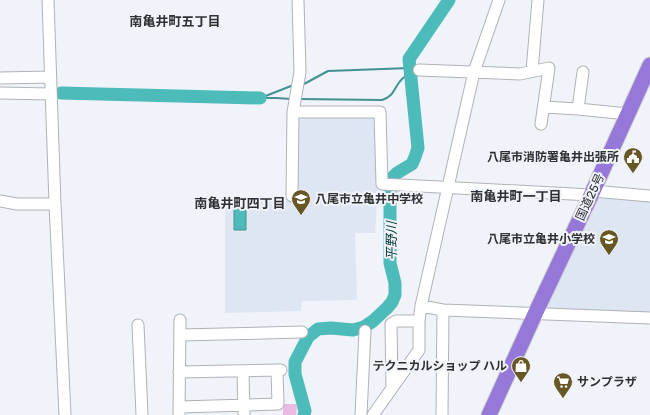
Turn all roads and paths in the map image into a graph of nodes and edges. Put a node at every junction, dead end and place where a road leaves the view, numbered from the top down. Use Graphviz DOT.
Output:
graph roads {
  1 [pos="48,0"];
  2 [pos="298,0"];
  3 [pos="499,0"];
  4 [pos="538,0"];
  5 [pos="649,69"];
  6 [pos="419,70"];
  7 [pos="532,71"];
  8 [pos="474,72"];
  9 [pos="583,72"];
  10 [pos="50,77"];
  11 [pos="0,78"];
  12 [pos="0,93"];
  13 [pos="51,94"];
  14 [pos="544,107"];
  15 [pos="578,109"];
  16 [pos="293,112"];
  17 [pos="628,114"];
  18 [pos="541,124"];
  19 [pos="448,187"];
  20 [pos="592,193"];
  21 [pos="292,196"];
  22 [pos="650,196"];
  23 [pos="0,201"];
  24 [pos="55,204"];
  25 [pos="421,306"];
  26 [pos="442,310"];
  27 [pos="535,314"];
  28 [pos="650,318"];
  29 [pos="180,320"];
  30 [pos="419,321"];
  31 [pos="138,325"];
  32 [pos="365,331"];
  33 [pos="302,332"];
  34 [pos="180,335"];
  35 [pos="243,371"];
  36 [pos="179,372"];
  37 [pos="392,387"];
  38 [pos="244,410"];
  39 [pos="179,411"];
  40 [pos="65,415"];
  41 [pos="142,415"];
  42 [pos="361,415"];
  43 [pos="373,415"];
  44 [pos="442,415"];
  45 [pos="489,415"];
  1 -- 10 [label="street"];
  2 -- 16 [label="street"];
  3 -- 8 [label="street"];
  4 -- 7 [label="street"];
  5 -- 17 [label="highway, 国道25号"];
  6 -- 8 [label="street"];
  7 -- 8 [label="street"];
  7 -- 14 [label="street"];
  8 -- 19 [label="street"];
  9 -- 15 [label="street"];
  10 -- 11 [label="street"];
  10 -- 13 [label="street"];
  12 -- 13 [label="street"];
  13 -- 24 [label="street"];
  14 -- 15 [label="street"];
  14 -- 18 [label="street"];
  15 -- 17 [label="street"];
  16 -- 19 [label="street"];
  16 -- 21 [label="street"];
  17 -- 20 [label="highway, 国道25号"];
  19 -- 20 [label="street"];
  19 -- 25 [label="street"];
  20 -- 22 [label="street"];
  20 -- 27 [label="highway, 国道25号"];
  23 -- 24 [label="street"];
  24 -- 40 [label="street"];
  25 -- 26 [label="street"];
  25 -- 30 [label="street"];
  26 -- 27 [label="street"];
  26 -- 44 [label="street"];
  27 -- 28 [label="street"];
  27 -- 45 [label="highway, 国道25号"];
  29 -- 34 [label="street"];
  30 -- 37 [label="street"];
  30 -- 37 [label="street"];
  31 -- 41 [label="street"];
  32 -- 42 [label="street"];
  33 -- 34 [label="street"];
  34 -- 36 [label="street"];
  35 -- 36 [label="street"];
  35 -- 38 [label="street"];
  35 -- 38 [label="street"];
  36 -- 39 [label="street"];
  37 -- 43 [label="street"];
  38 -- 39 [label="street"];
}
